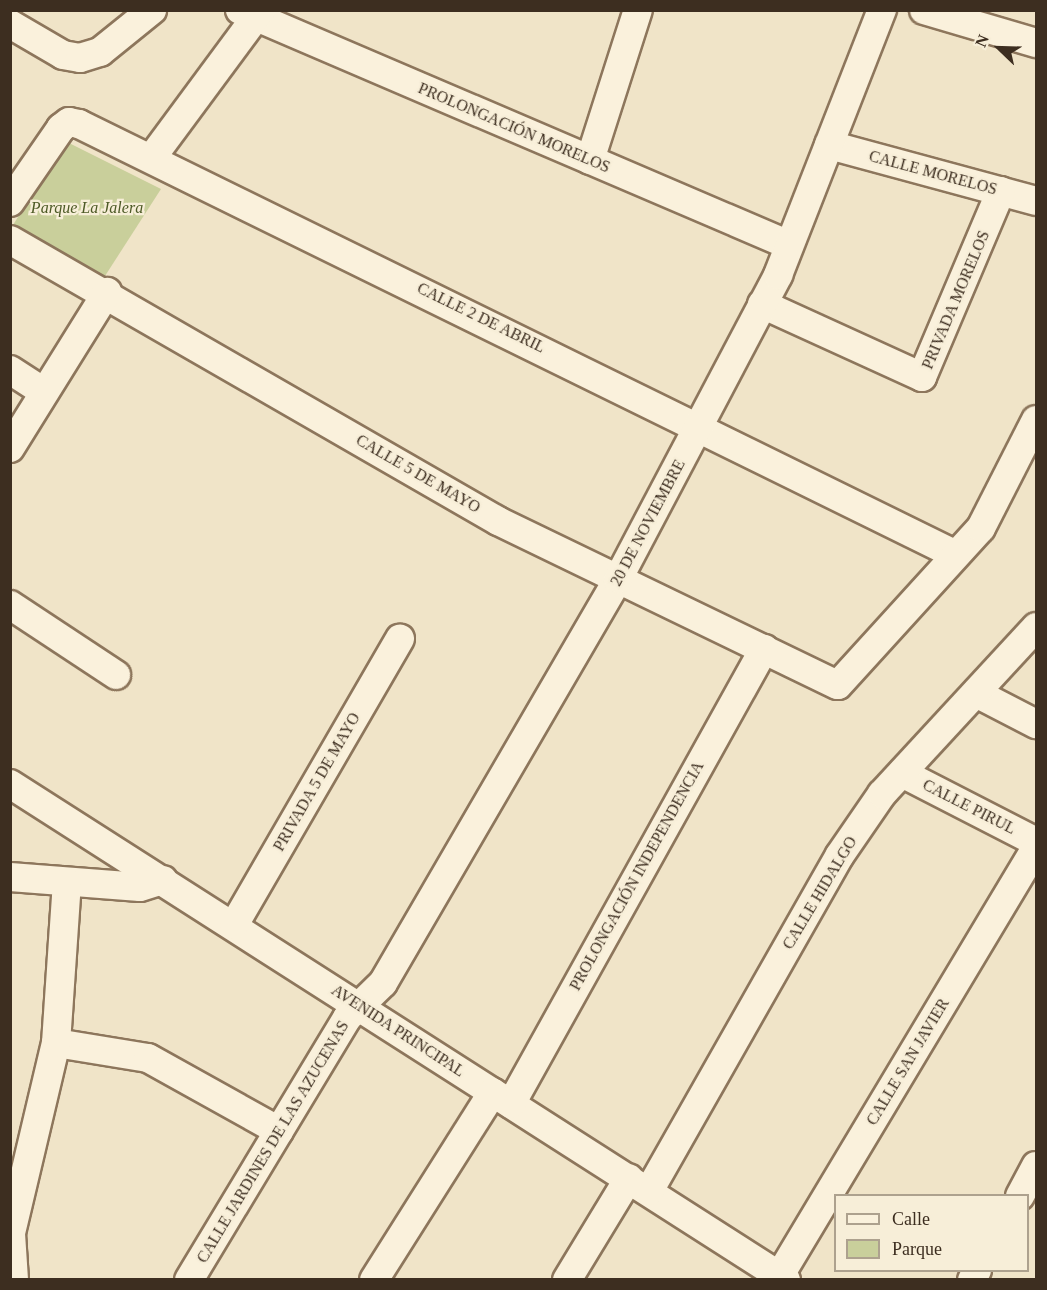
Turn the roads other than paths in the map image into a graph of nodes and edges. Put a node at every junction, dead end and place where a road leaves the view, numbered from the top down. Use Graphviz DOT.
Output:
graph roads {
  1 [pos="152,10"];
  2 [pos="638,10"];
  3 [pos="882,10"];
  4 [pos="924,10"];
  5 [pos="252,13"];
  6 [pos="10,24"];
  7 [pos="1036,43"];
  8 [pos="829,145"];
  9 [pos="153,156"];
  10 [pos="590,160"];
  11 [pos="16,185"];
  12 [pos="1001,191"];
  13 [pos="1036,201"];
  14 [pos="10,240"];
  15 [pos="789,245"];
  16 [pos="107,292"];
  17 [pos="762,303"];
  18 [pos="10,370"];
  19 [pos="44,392"];
  20 [pos="1036,420"];
  21 [pos="699,426"];
  22 [pos="10,448"];
  23 [pos="956,555"];
  24 [pos="618,579"];
  25 [pos="10,605"];
  26 [pos="1036,627"];
  27 [pos="400,639"];
  28 [pos="764,649"];
  29 [pos="116,675"];
  30 [pos="976,693"];
  31 [pos="1036,724"];
  32 [pos="902,773"];
  33 [pos="10,784"];
  34 [pos="1036,842"];
  35 [pos="1036,848"];
  36 [pos="10,877"];
  37 [pos="163,880"];
  38 [pos="67,882"];
  39 [pos="234,925"];
  40 [pos="360,1006"];
  41 [pos="56,1043"];
  42 [pos="502,1098"];
  43 [pos="279,1131"];
  44 [pos="1036,1166"];
  45 [pos="639,1184"];
  46 [pos="1021,1194"];
  47 [pos="781,1278"];
  48 [pos="14,1280"];
  49 [pos="189,1280"];
  50 [pos="374,1280"];
  51 [pos="567,1280"];
  1 -- 6 [label="street"];
  2 -- 10 [label="street"];
  3 -- 8 [label="street, 20 DE NOVIEMBRE"];
  4 -- 7 [label="street"];
  5 -- 9 [label="street"];
  5 -- 10 [label="street, PROLONGACIÓN MORELOS"];
  8 -- 12 [label="street, CALLE MORELOS"];
  8 -- 15 [label="street, 20 DE NOVIEMBRE"];
  9 -- 11 [label="street, CALLE 2 DE ABRIL"];
  9 -- 21 [label="street, CALLE 2 DE ABRIL"];
  10 -- 15 [label="street, PROLONGACIÓN MORELOS"];
  12 -- 13 [label="street, CALLE MORELOS"];
  12 -- 17 [label="street, PRIVADA MORELOS"];
  14 -- 16 [label="street, CALLE 5 DE MAYO"];
  15 -- 17 [label="street, 20 DE NOVIEMBRE"];
  16 -- 19 [label="street"];
  16 -- 24 [label="street, CALLE 5 DE MAYO"];
  17 -- 21 [label="street, 20 DE NOVIEMBRE"];
  18 -- 19 [label="street"];
  19 -- 22 [label="street"];
  20 -- 23 [label="street"];
  21 -- 23 [label="street, CALLE 2 DE ABRIL"];
  21 -- 24 [label="street, 20 DE NOVIEMBRE"];
  23 -- 28 [label="street, CALLE 5 DE MAYO"];
  24 -- 28 [label="street, CALLE 5 DE MAYO"];
  24 -- 40 [label="street, 20 DE NOVIEMBRE"];
  25 -- 29 [label="street"];
  26 -- 30 [label="street, CALLE HIDALGO"];
  27 -- 39 [label="street, PRIVADA 5 DE MAYO"];
  28 -- 42 [label="street, PROLONGACIÓN INDEPENDENCIA"];
  30 -- 31 [label="street"];
  30 -- 32 [label="street, CALLE HIDALGO"];
  32 -- 34 [label="street, CALLE PIRUL"];
  32 -- 45 [label="street, CALLE HIDALGO"];
  33 -- 37 [label="street, AVENIDA PRINCIPAL"];
  35 -- 47 [label="street, CALLE SAN JAVIER"];
  36 -- 38 [label="street"];
  37 -- 38 [label="street"];
  37 -- 39 [label="street, AVENIDA PRINCIPAL"];
  38 -- 41 [label="street"];
  39 -- 40 [label="street, AVENIDA PRINCIPAL"];
  40 -- 42 [label="street, AVENIDA PRINCIPAL"];
  40 -- 43 [label="street, CALLE JARDINES DE LAS AZUCENAS"];
  41 -- 43 [label="street"];
  41 -- 48 [label="street"];
  42 -- 45 [label="street, AVENIDA PRINCIPAL"];
  42 -- 50 [label="street, PROLONGACIÓN INDEPENDENCIA"];
  43 -- 49 [label="street, CALLE JARDINES DE LAS AZUCENAS"];
  44 -- 46 [label="street"];
  45 -- 47 [label="street, AVENIDA PRINCIPAL"];
  45 -- 51 [label="street, CALLE HIDALGO"];
}
